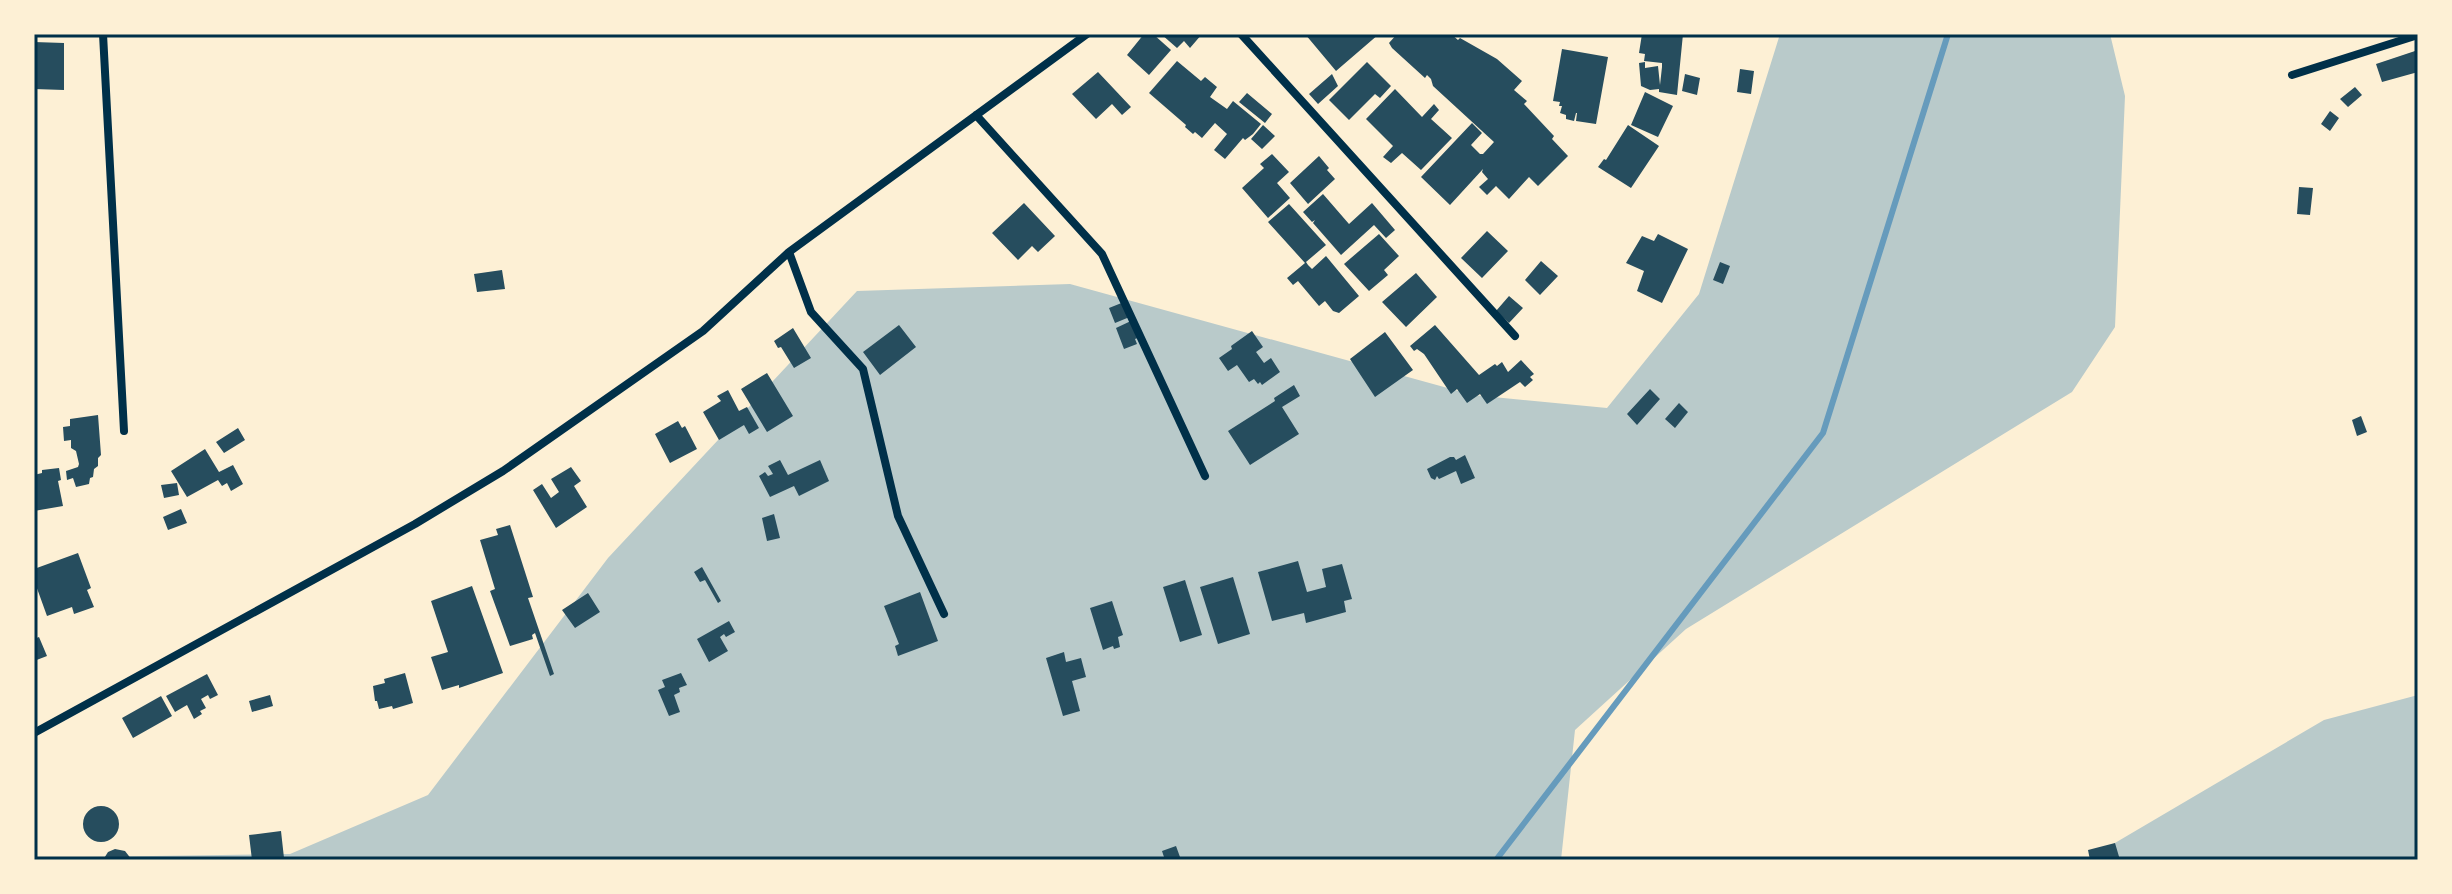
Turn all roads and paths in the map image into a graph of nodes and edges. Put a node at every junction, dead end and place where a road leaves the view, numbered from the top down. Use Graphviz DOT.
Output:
graph roads {
  1 [pos="103,34"];
  2 [pos="1087,34"];
  3 [pos="1241,34"];
  4 [pos="2418,35"];
  5 [pos="2292,75"];
  6 [pos="976,115"];
  7 [pos="789,252"];
  8 [pos="1515,336"];
  9 [pos="124,431"];
  10 [pos="1205,476"];
  11 [pos="944,614"];
  12 [pos="34,733"];
  1 -- 9 [label="street"];
  2 -- 6 [label="street"];
  3 -- 8 [label="street"];
  4 -- 5 [label="street"];
  6 -- 7 [label="street"];
  6 -- 10 [label="street"];
  7 -- 11 [label="street"];
  7 -- 12 [label="street"];
}
